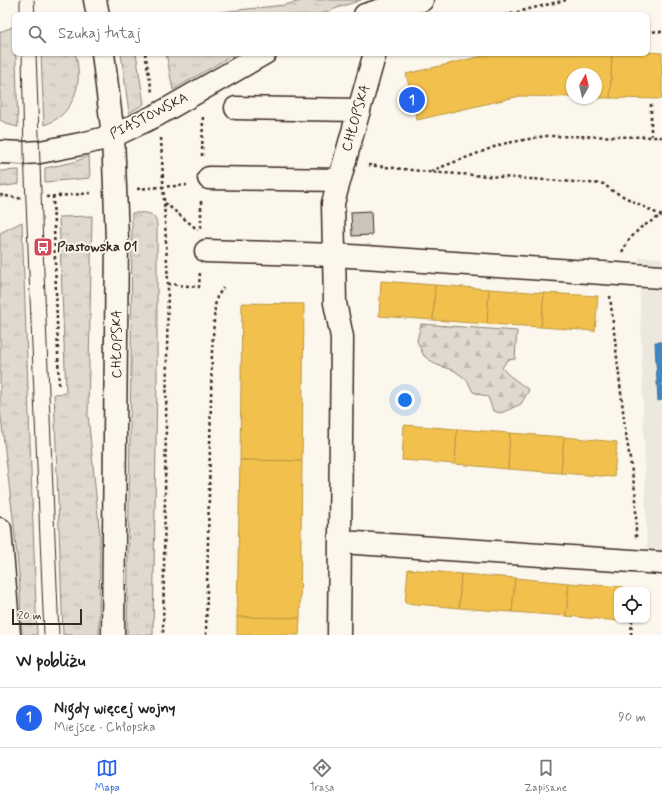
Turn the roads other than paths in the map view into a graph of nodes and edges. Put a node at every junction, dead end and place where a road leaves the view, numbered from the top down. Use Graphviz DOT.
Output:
graph roads {
  1 [pos="95,0"];
  2 [pos="422,0"];
  3 [pos="387,6"];
  4 [pos="97,12"];
  5 [pos="372,12"];
  6 [pos="103,56"];
  7 [pos="260,56"];
  8 [pos="374,56"];
  9 [pos="236,108"];
  10 [pos="359,110"];
  11 [pos="113,136"];
  12 [pos="0,152"];
  13 [pos="339,180"];
  14 [pos="200,182"];
  15 [pos="203,242"];
  16 [pos="335,254"];
  17 [pos="662,277"];
  18 [pos="0,529"];
  19 [pos="340,542"];
  20 [pos="662,563"];
  21 [pos="9,635"];
  22 [pos="112,635"];
  23 [pos="339,635"];
  1 -- 4 [label="street"];
  2 -- 3 [label="street"];
  3 -- 5 [label="street"];
  6 -- 11 [label="street, CHŁOPSKA"];
  7 -- 11 [label="street, PIASTOWSKA"];
  8 -- 10 [label="street, CHŁOPSKA"];
  9 -- 10 [label="street"];
  10 -- 13 [label="street, CHŁOPSKA"];
  11 -- 12 [label="street, PIASTOWSKA"];
  11 -- 22 [label="street, CHŁOPSKA"];
  13 -- 14 [label="street"];
  13 -- 16 [label="street, CHŁOPSKA"];
  15 -- 16 [label="street"];
  16 -- 17 [label="street"];
  16 -- 19 [label="street, CHŁOPSKA"];
  18 -- 21 [label="street"];
  19 -- 20 [label="street"];
  19 -- 23 [label="street, CHŁOPSKA"];
}
